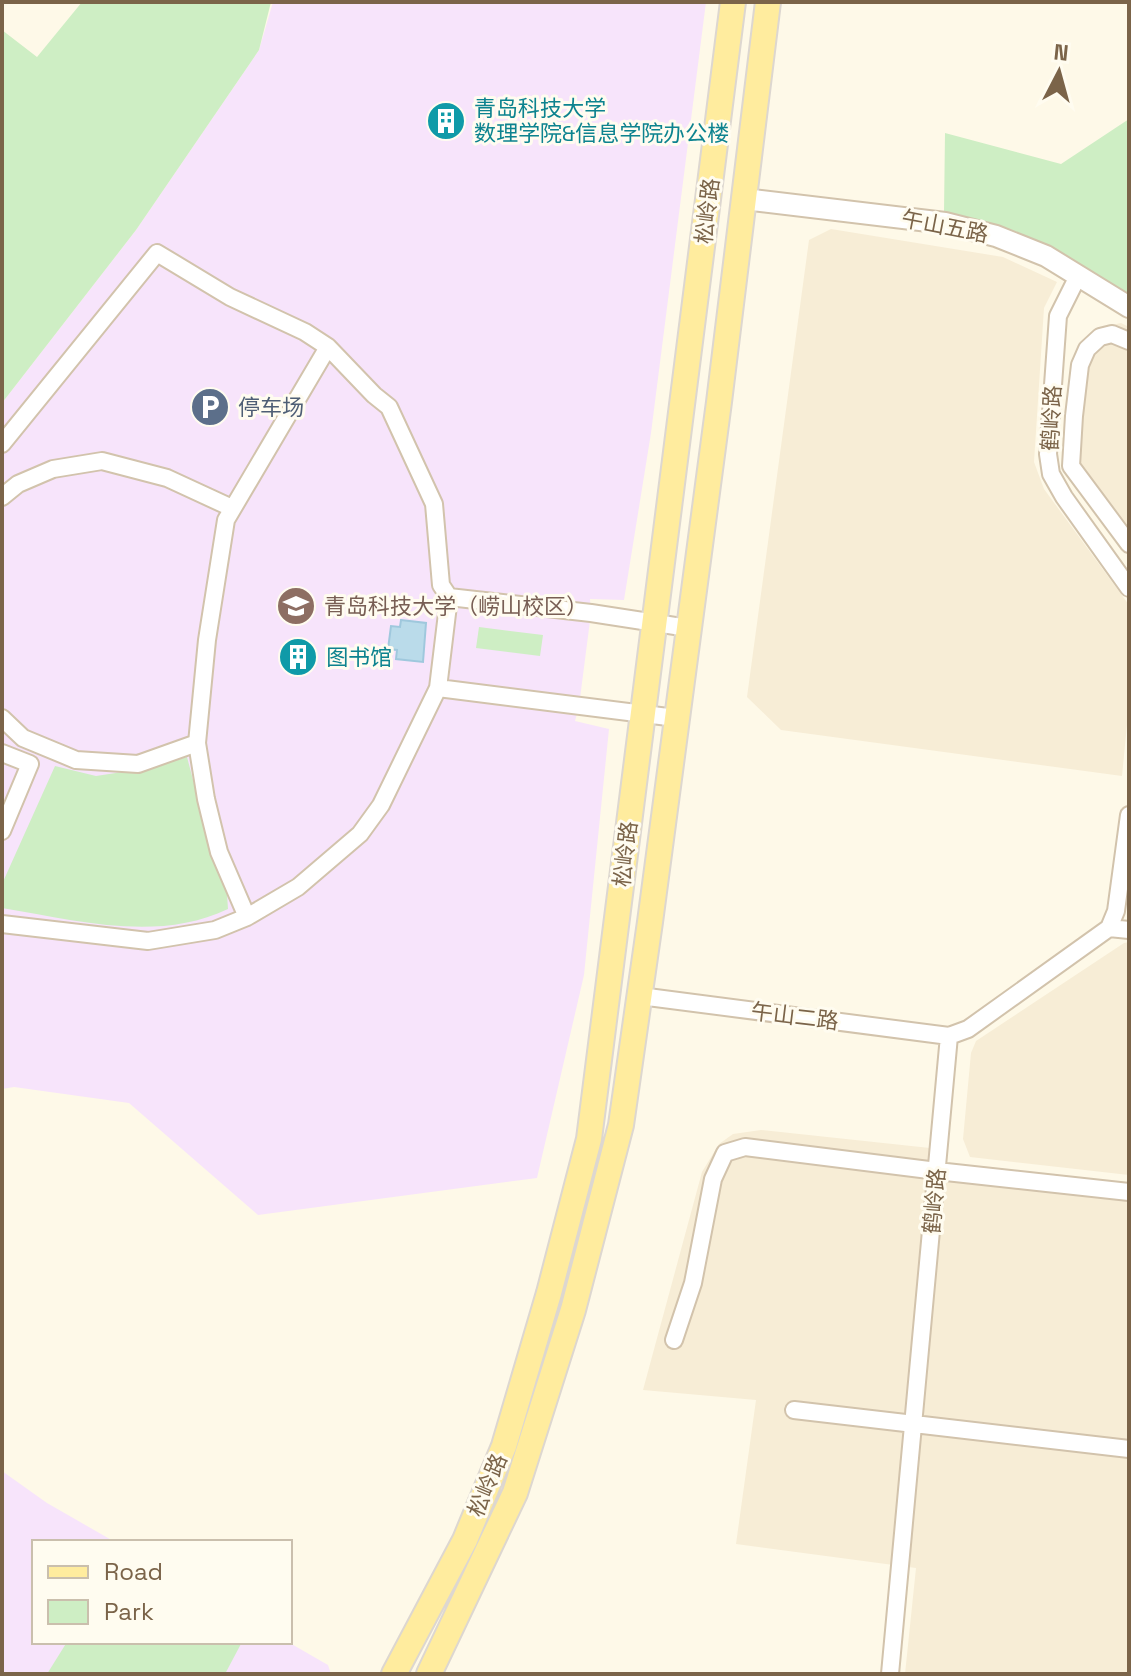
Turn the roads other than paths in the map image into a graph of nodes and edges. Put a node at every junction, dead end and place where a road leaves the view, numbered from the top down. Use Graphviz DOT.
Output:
graph roads {
  1 [pos="733,2"];
  2 [pos="768,2"];
  3 [pos="744,199"];
  4 [pos="1078,276"];
  5 [pos="1129,307"];
  6 [pos="1129,341"];
  7 [pos="328,347"];
  8 [pos="2,444"];
  9 [pos="2,497"];
  10 [pos="232,508"];
  11 [pos="1129,544"];
  12 [pos="1129,588"];
  13 [pos="449,597"];
  14 [pos="655,623"];
  15 [pos="688,628"];
  16 [pos="438,688"];
  17 [pos="642,713"];
  18 [pos="2,718"];
  19 [pos="676,718"];
  20 [pos="197,743"];
  21 [pos="2,753"];
  22 [pos="1129,815"];
  23 [pos="2,831"];
  24 [pos="247,917"];
  25 [pos="2,924"];
  26 [pos="1109,928"];
  27 [pos="1129,930"];
  28 [pos="640,996"];
  29 [pos="949,1036"];
  30 [pos="937,1171"];
  31 [pos="1129,1192"];
  32 [pos="674,1340"];
  33 [pos="794,1410"];
  34 [pos="913,1424"];
  35 [pos="1129,1449"];
  36 [pos="394,1674"];
  37 [pos="429,1674"];
  38 [pos="890,1674"];
  1 -- 14 [label="main road, 松岭路"];
  2 -- 3 [label="main road, 松岭路"];
  3 -- 4 [label="street, 午山五路"];
  3 -- 15 [label="main road, 松岭路"];
  4 -- 5 [label="street, 午山五路"];
  4 -- 12 [label="street, 鹤岭路"];
  6 -- 11 [label="street"];
  7 -- 8 [label="street"];
  7 -- 10 [label="street"];
  7 -- 13 [label="street"];
  9 -- 10 [label="street"];
  10 -- 20 [label="street"];
  13 -- 14 [label="street"];
  13 -- 16 [label="street"];
  14 -- 15 [label="street"];
  14 -- 17 [label="main road, 松岭路"];
  15 -- 19 [label="main road, 松岭路"];
  16 -- 17 [label="street"];
  16 -- 24 [label="street"];
  17 -- 19 [label="street"];
  17 -- 36 [label="main road, 松岭路"];
  18 -- 20 [label="street"];
  19 -- 28 [label="main road, 松岭路"];
  20 -- 24 [label="street"];
  21 -- 23 [label="street"];
  22 -- 26 [label="street"];
  24 -- 25 [label="street"];
  26 -- 27 [label="street"];
  26 -- 29 [label="street"];
  28 -- 29 [label="street, 午山二路"];
  28 -- 37 [label="main road, 松岭路"];
  29 -- 30 [label="street, 鹤岭路"];
  30 -- 31 [label="street"];
  30 -- 32 [label="street"];
  30 -- 34 [label="street, 鹤岭路"];
  33 -- 34 [label="street"];
  34 -- 35 [label="street"];
  34 -- 38 [label="street, 鹤岭路"];
}
